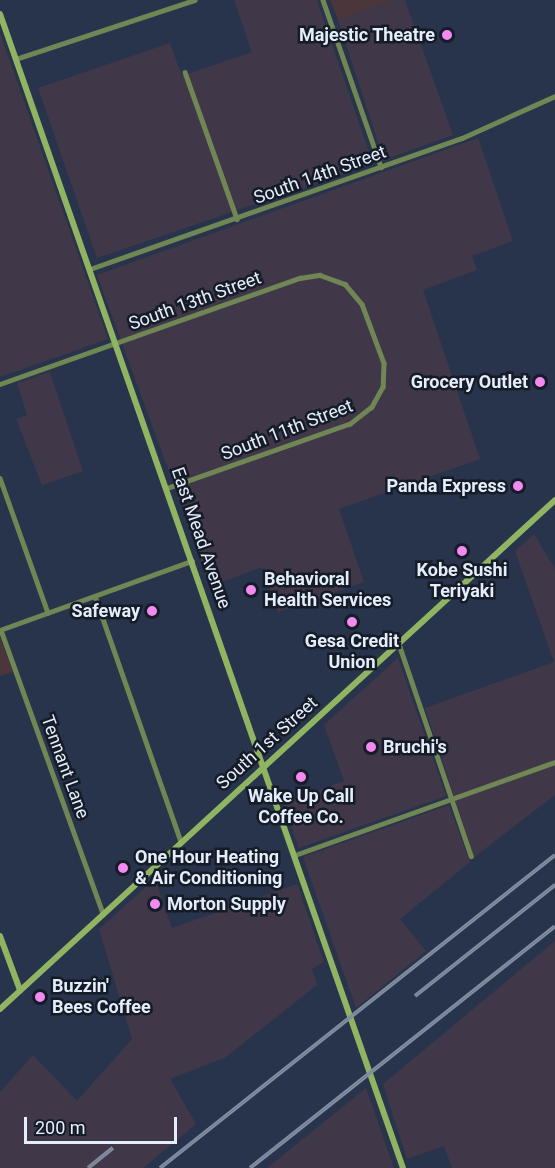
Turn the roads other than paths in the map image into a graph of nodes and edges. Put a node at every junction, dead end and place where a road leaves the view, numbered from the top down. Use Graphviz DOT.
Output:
graph roads {
  1 [pos="194,0"];
  2 [pos="323,0"];
  3 [pos="0,14"];
  4 [pos="16,59"];
  5 [pos="185,72"];
  6 [pos="555,96"];
  7 [pos="381,167"];
  8 [pos="237,219"];
  9 [pos="90,269"];
  10 [pos="374,332"];
  11 [pos="116,342"];
  12 [pos="0,384"];
  13 [pos="0,478"];
  14 [pos="168,488"];
  15 [pos="555,501"];
  16 [pos="193,561"];
  17 [pos="95,596"];
  18 [pos="48,613"];
  19 [pos="1,630"];
  20 [pos="399,645"];
  21 [pos="555,762"];
  22 [pos="265,768"];
  23 [pos="451,800"];
  24 [pos="181,841"];
  25 [pos="295,855"];
  26 [pos="471,856"];
  27 [pos="103,914"];
  28 [pos="0,936"];
  29 [pos="20,990"];
  30 [pos="0,1009"];
  31 [pos="403,1168"];
  1 -- 4 [label="street"];
  2 -- 7 [label="street"];
  3 -- 4 [label="street, East Mead Avenue"];
  4 -- 9 [label="street, East Mead Avenue"];
  5 -- 8 [label="street"];
  6 -- 7 [label="street, South 14th Street"];
  7 -- 8 [label="street, South 14th Street"];
  8 -- 9 [label="street, South 14th Street"];
  9 -- 11 [label="street, East Mead Avenue"];
  10 -- 11 [label="street, South 13th Street"];
  10 -- 14 [label="street, South 11th Street"];
  11 -- 12 [label="street, South 13th Street"];
  11 -- 14 [label="street, East Mead Avenue"];
  13 -- 18 [label="street"];
  14 -- 16 [label="street, East Mead Avenue"];
  15 -- 20 [label="street, South 1st Street"];
  16 -- 17 [label="street"];
  16 -- 22 [label="street, East Mead Avenue"];
  17 -- 18 [label="street"];
  17 -- 24 [label="street"];
  18 -- 19 [label="street"];
  19 -- 27 [label="street, Tennant Lane"];
  20 -- 22 [label="street, South 1st Street"];
  20 -- 23 [label="street"];
  21 -- 23 [label="street"];
  22 -- 24 [label="street, South 1st Street"];
  22 -- 25 [label="street, East Mead Avenue"];
  23 -- 25 [label="street"];
  23 -- 26 [label="street"];
  24 -- 27 [label="street, South 1st Street"];
  25 -- 31 [label="street, East Mead Avenue"];
  27 -- 29 [label="street, South 1st Street"];
  28 -- 29 [label="street"];
  29 -- 30 [label="street, South 1st Street"];
}
